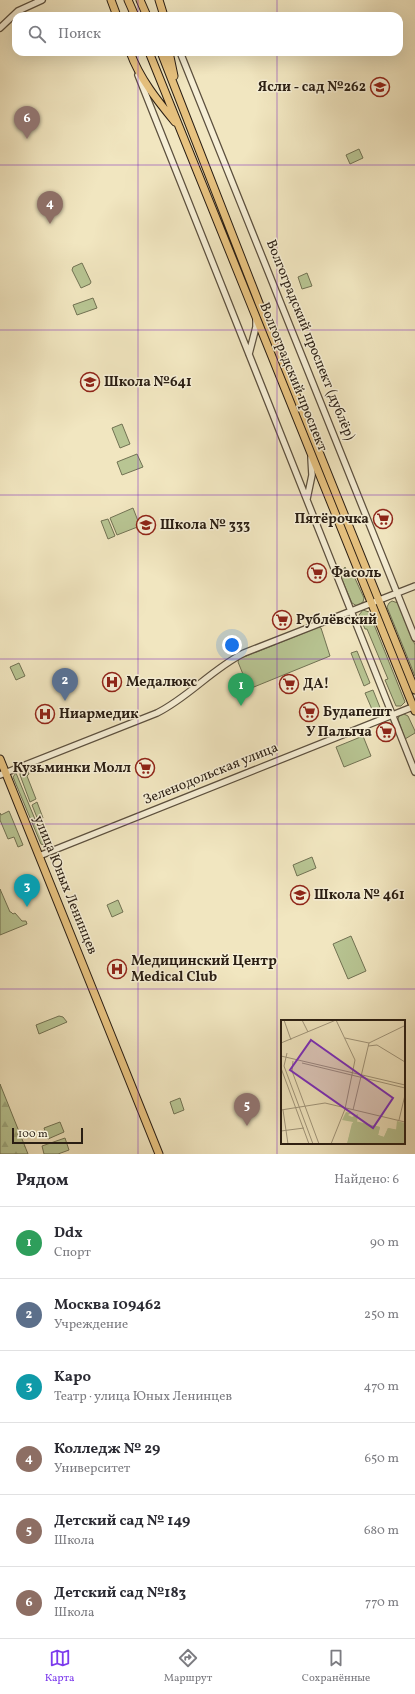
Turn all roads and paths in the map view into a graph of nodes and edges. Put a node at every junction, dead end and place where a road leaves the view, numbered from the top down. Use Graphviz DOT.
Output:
graph roads {
  1 [pos="42,0"];
  2 [pos="111,0"];
  3 [pos="128,0"];
  4 [pos="140,0"];
  5 [pos="160,1"];
  6 [pos="17,12"];
  7 [pos="116,12"];
  8 [pos="133,12"];
  9 [pos="145,12"];
  10 [pos="164,12"];
  11 [pos="12,17"];
  12 [pos="0,28"];
  13 [pos="132,56"];
  14 [pos="151,56"];
  15 [pos="163,56"];
  16 [pos="170,56"];
  17 [pos="182,56"];
  18 [pos="136,66"];
  19 [pos="177,94"];
  20 [pos="180,129"];
  21 [pos="256,317"];
  22 [pos="249,355"];
  23 [pos="311,454"];
  24 [pos="308,504"];
  25 [pos="415,586"];
  26 [pos="397,593"];
  27 [pos="378,601"];
  28 [pos="371,604"];
  29 [pos="352,612"];
  30 [pos="415,638"];
  31 [pos="415,690"];
  32 [pos="414,708"];
  33 [pos="393,715"];
  34 [pos="0,759"];
  35 [pos="415,772"];
  36 [pos="3,774"];
  37 [pos="39,856"];
  38 [pos="159,1154"];
  1 -- 6 [label="street"];
  2 -- 7 [label="main road"];
  3 -- 8 [label="main road"];
  4 -- 9 [label="main road"];
  5 -- 10 [label="main road"];
  11 -- 12 [label="street"];
  13 -- 18 [label="main road"];
  14 -- 20 [label="main road, Волгоградский проспект"];
  15 -- 19 [label="main road, Волгоградский проспект"];
  16 -- 19 [label="main road"];
  17 -- 26 [label="street, Волгоградский проспект (дублёр)"];
  18 -- 20 [label="main road"];
  18 -- 22 [label="street"];
  19 -- 27 [label="main road, Волгоградский проспект"];
  20 -- 21 [label="main road, Волгоградский проспект"];
  21 -- 22 [label="street"];
  21 -- 23 [label="main road, Волгоградский проспект"];
  22 -- 24 [label="street"];
  23 -- 24 [label="street"];
  23 -- 28 [label="main road, Волгоградский проспект"];
  24 -- 29 [label="street"];
  25 -- 26 [label="street"];
  26 -- 27 [label="street"];
  26 -- 30 [label="street, Волгоградский проспект (дублёр)"];
  27 -- 28 [label="street"];
  27 -- 31 [label="main road, Волгоградский проспект"];
  28 -- 29 [label="street"];
  28 -- 32 [label="main road, Волгоградский проспект"];
  29 -- 33 [label="street"];
  29 -- 36 [label="street"];
  32 -- 33 [label="street, Зеленодольская улица"];
  33 -- 35 [label="street"];
  33 -- 37 [label="street, Зеленодольская улица"];
  34 -- 36 [label="main road, улица Юных Ленинцев"];
  36 -- 37 [label="main road, улица Юных Ленинцев"];
  37 -- 38 [label="main road, улица Юных Ленинцев"];
}
